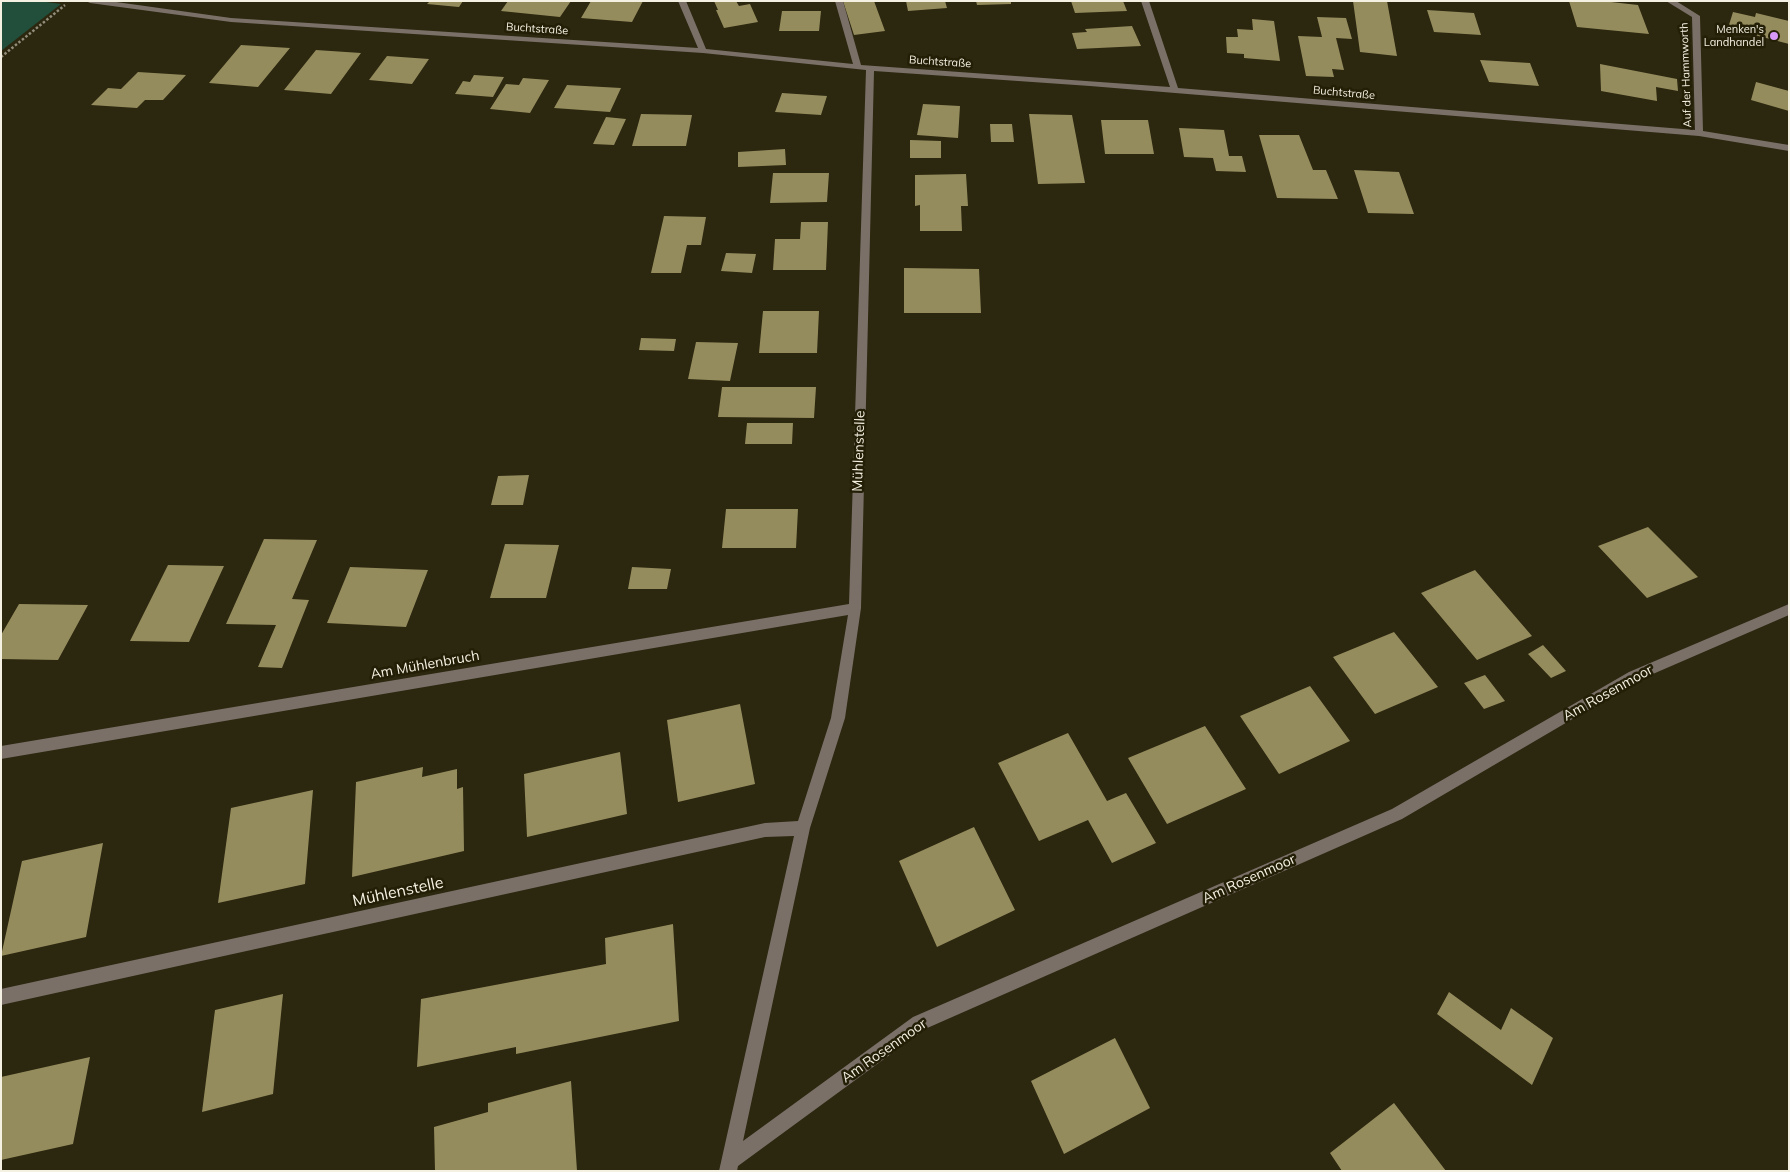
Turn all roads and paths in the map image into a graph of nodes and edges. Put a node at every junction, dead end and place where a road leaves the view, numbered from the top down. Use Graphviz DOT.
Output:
graph roads {
  1 [pos="69,1"];
  2 [pos="90,1"];
  3 [pos="682,1"];
  4 [pos="839,1"];
  5 [pos="1144,1"];
  6 [pos="1670,1"];
  7 [pos="703,51"];
  8 [pos="1,57"];
  9 [pos="864,67"];
  10 [pos="1175,90"];
  11 [pos="1699,133"];
  12 [pos="1789,148"];
  13 [pos="855,608"];
  14 [pos="1789,609"];
  15 [pos="1,753"];
  16 [pos="803,828"];
  17 [pos="1,997"];
  18 [pos="729,1166"];
  1 -- 8 [label="path"];
  2 -- 7 [label="street, Buchtstraße"];
  3 -- 7 [label="street"];
  4 -- 9 [label="street, Mühlenstelle"];
  5 -- 10 [label="street"];
  6 -- 11 [label="street, Auf der Hammworth"];
  7 -- 9 [label="street, Buchtstraße"];
  9 -- 10 [label="street, Buchtstraße"];
  9 -- 13 [label="street, Mühlenstelle"];
  10 -- 11 [label="street, Buchtstraße"];
  11 -- 12 [label="street, Buchtstraße"];
  13 -- 15 [label="street, Am Mühlenbruch"];
  13 -- 16 [label="street, Mühlenstelle"];
  14 -- 18 [label="street, Am Rosenmoor"];
  16 -- 17 [label="street, Mühlenstelle"];
  16 -- 18 [label="street, Mühlenstelle"];
}
